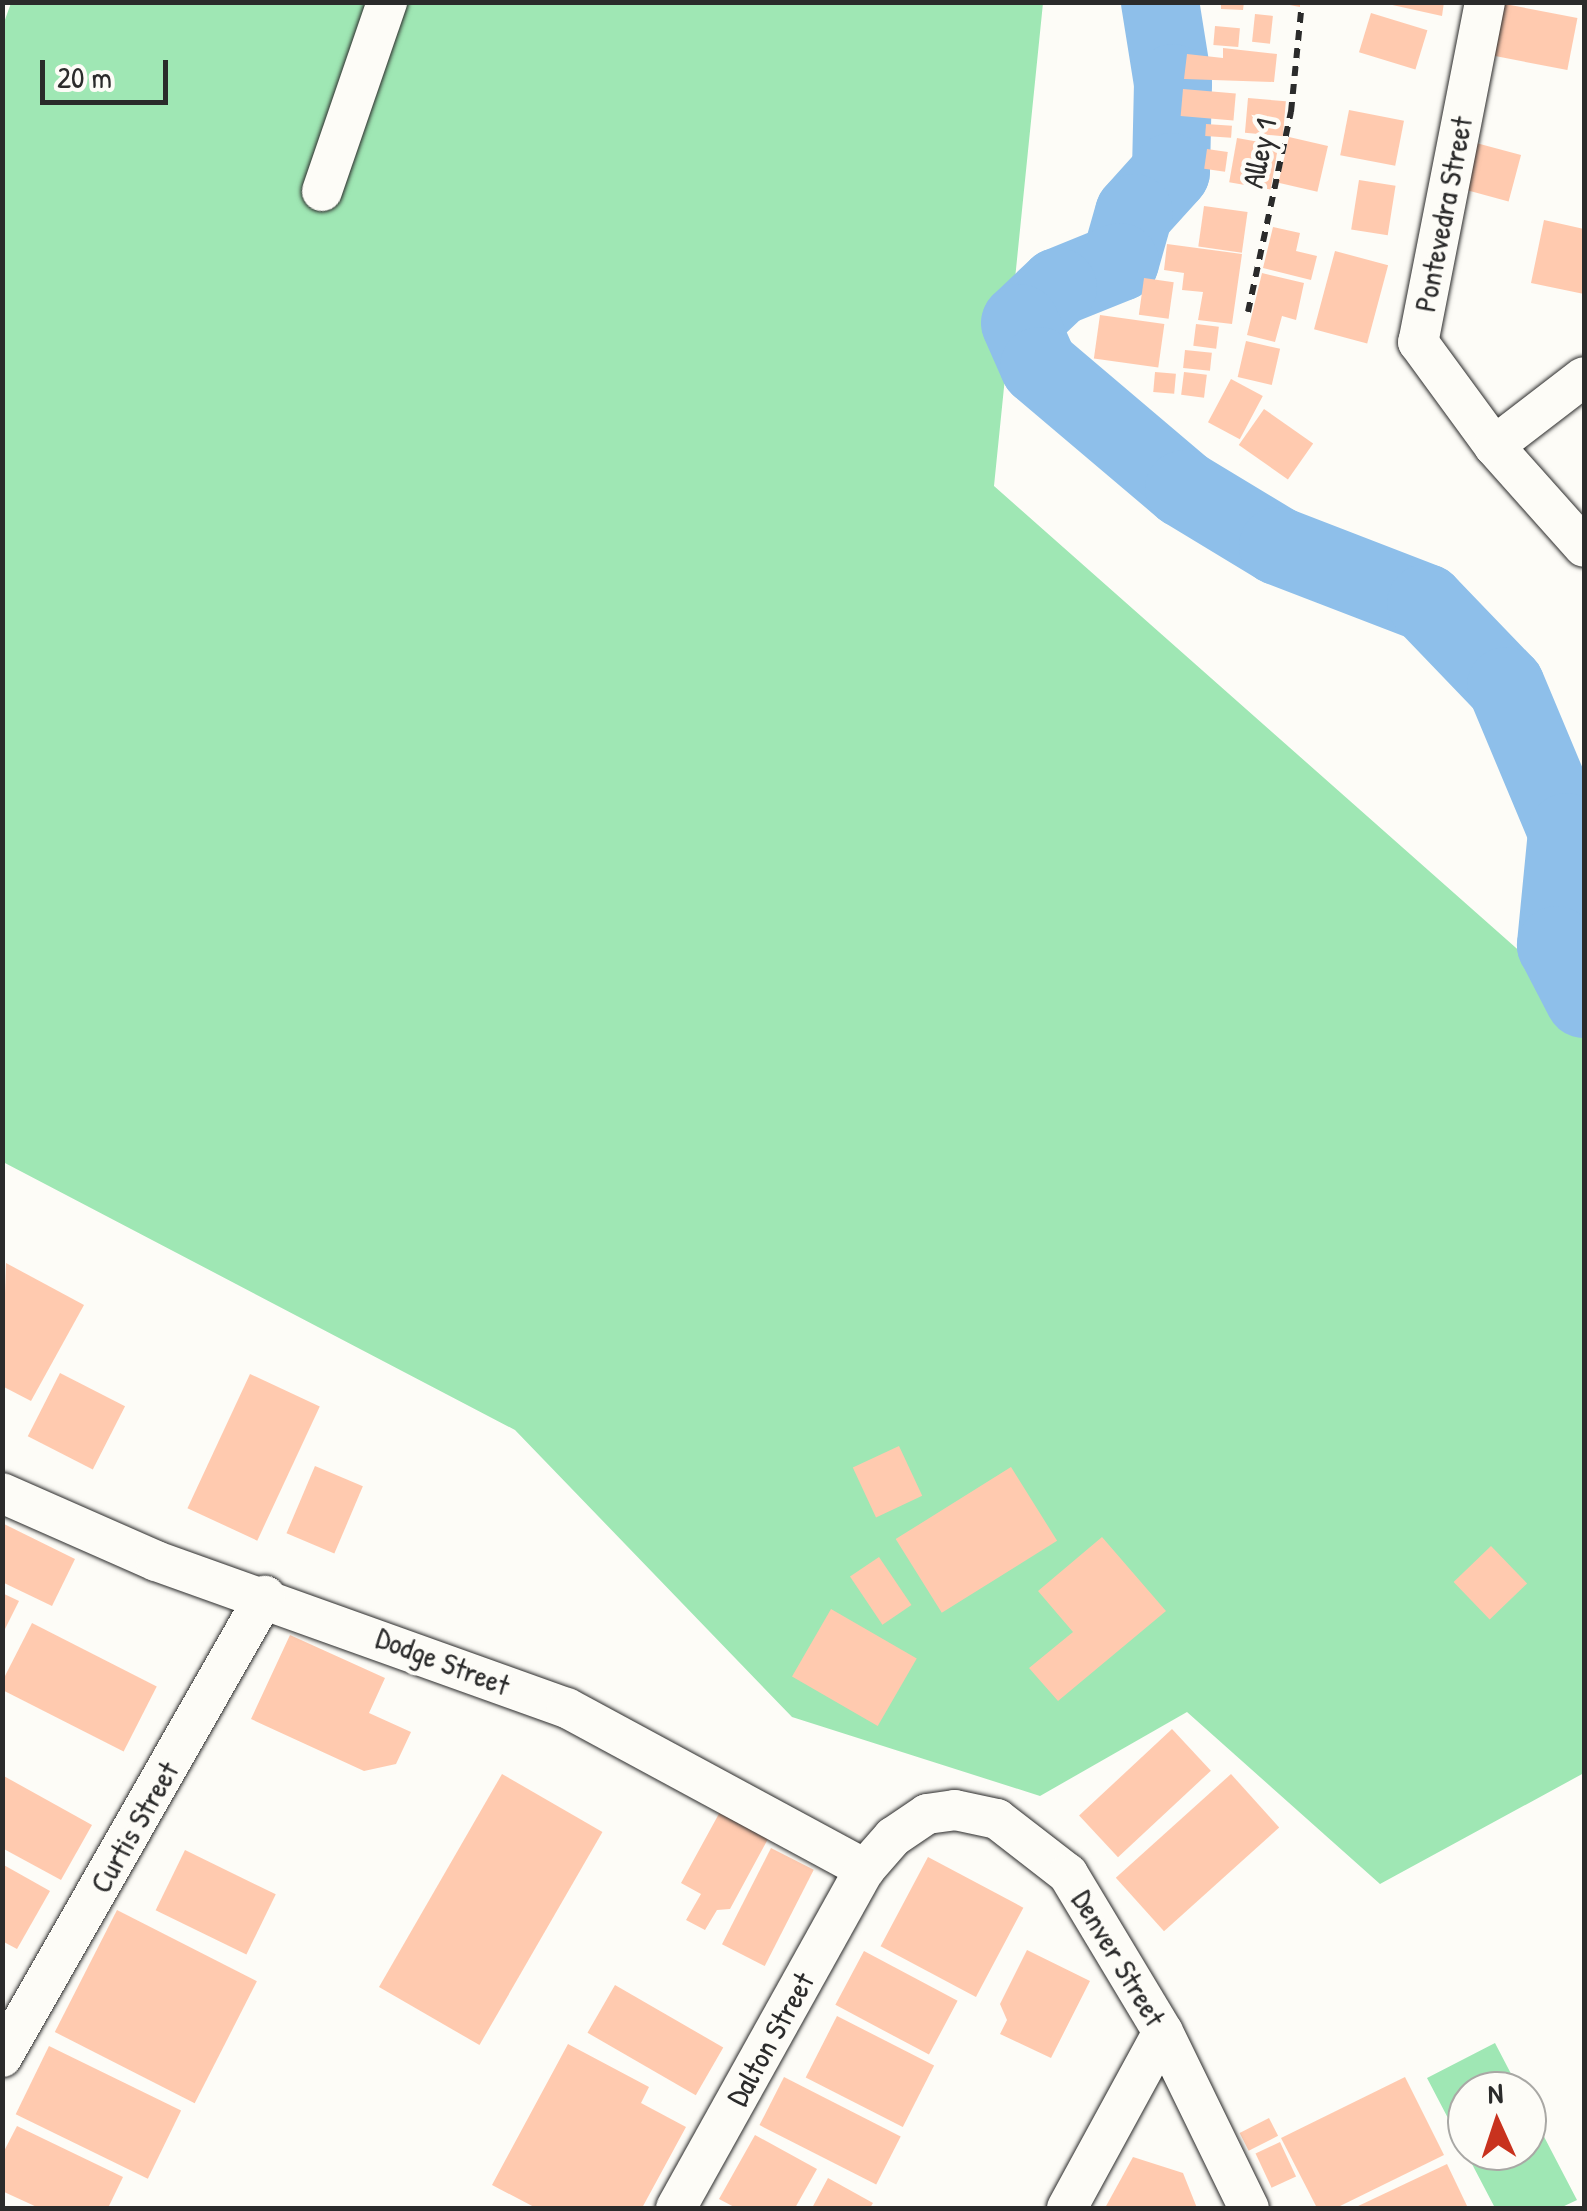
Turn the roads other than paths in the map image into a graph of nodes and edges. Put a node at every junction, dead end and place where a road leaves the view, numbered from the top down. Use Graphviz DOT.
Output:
graph roads {
  1 [pos="387,2"];
  2 [pos="1486,2"];
  3 [pos="322,191"];
  4 [pos="1584,377"];
  5 [pos="1494,446"];
  6 [pos="1584,547"];
  7 [pos="2,1493"];
  8 [pos="265,1596"];
  9 [pos="865,1869"];
  10 [pos="1164,2032"];
  11 [pos="2,2057"];
  12 [pos="676,2208"];
  13 [pos="1067,2208"];
  14 [pos="1250,2208"];
  1 -- 3 [label="street"];
  2 -- 5 [label="street, Pontevedra Street"];
  4 -- 5 [label="street"];
  5 -- 6 [label="street, Pontevedra Street"];
  7 -- 8 [label="street, Dodge Street"];
  8 -- 9 [label="street, Dodge Street"];
  8 -- 11 [label="street, Curtis Street"];
  9 -- 10 [label="street, Denver Street"];
  9 -- 12 [label="street, Dalton Street"];
  10 -- 13 [label="street"];
  10 -- 14 [label="street, Denver Street"];
}
